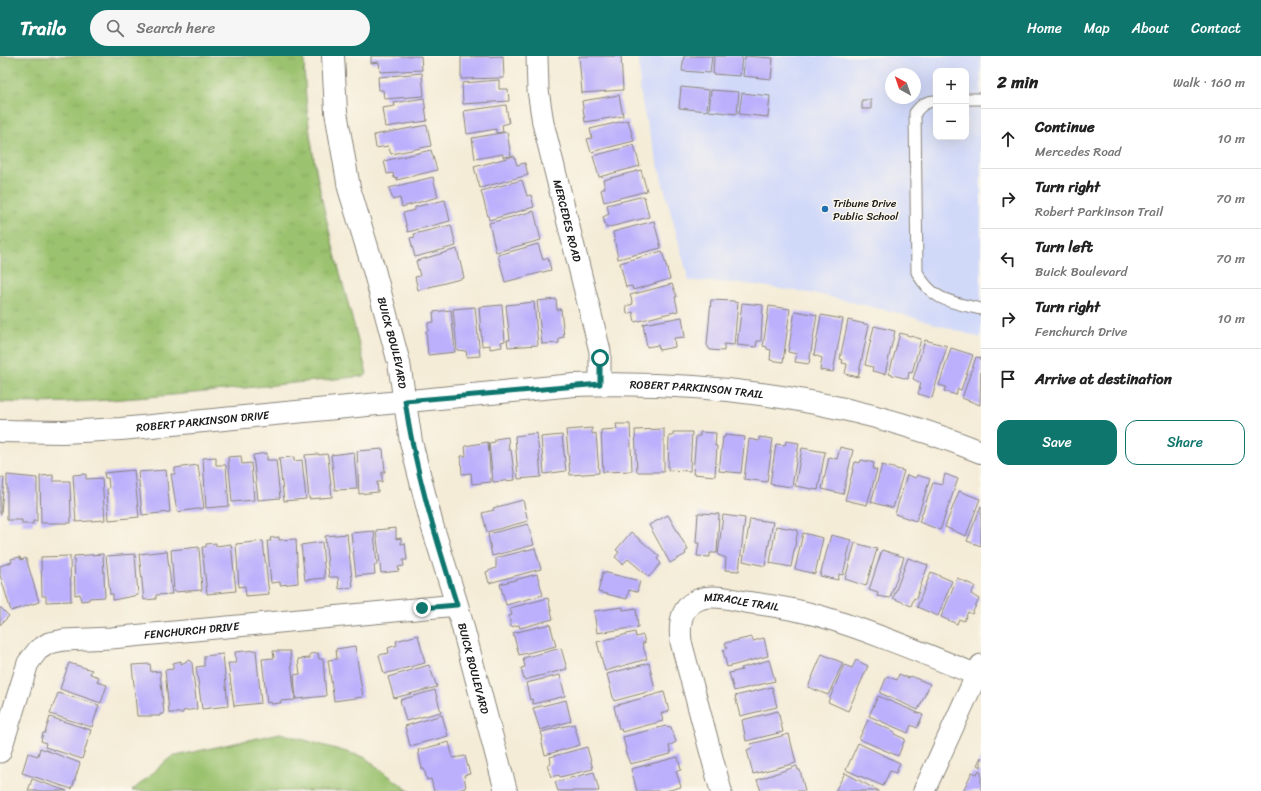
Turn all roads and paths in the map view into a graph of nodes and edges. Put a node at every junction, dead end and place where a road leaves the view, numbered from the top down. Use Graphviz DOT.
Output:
graph roads {
  1 [pos="333,56"];
  2 [pos="537,56"];
  3 [pos="981,99"];
  4 [pos="969,100"];
  5 [pos="933,101"];
  6 [pos="981,309"];
  7 [pos="600,384"];
  8 [pos="405,401"];
  9 [pos="0,431"];
  10 [pos="981,452"];
  11 [pos="457,605"];
  12 [pos="979,670"];
  13 [pos="0,752"];
  14 [pos="506,791"];
  15 [pos="721,791"];
  16 [pos="924,791"];
  1 -- 8 [label="street, BUICK BOULEVARD"];
  2 -- 7 [label="street, MERCEDES ROAD"];
  3 -- 4 [label="lane"];
  5 -- 6 [label="lane"];
  7 -- 8 [label="street, ROBERT PARKINSON TRAIL"];
  7 -- 10 [label="street, ROBERT PARKINSON TRAIL"];
  8 -- 9 [label="street, ROBERT PARKINSON DRIVE"];
  8 -- 11 [label="street, BUICK BOULEVARD"];
  11 -- 13 [label="street, FENCHURCH DRIVE"];
  11 -- 14 [label="street, BUICK BOULEVARD"];
  12 -- 15 [label="street, MIRACLE TRAIL"];
  12 -- 16 [label="street"];
}
